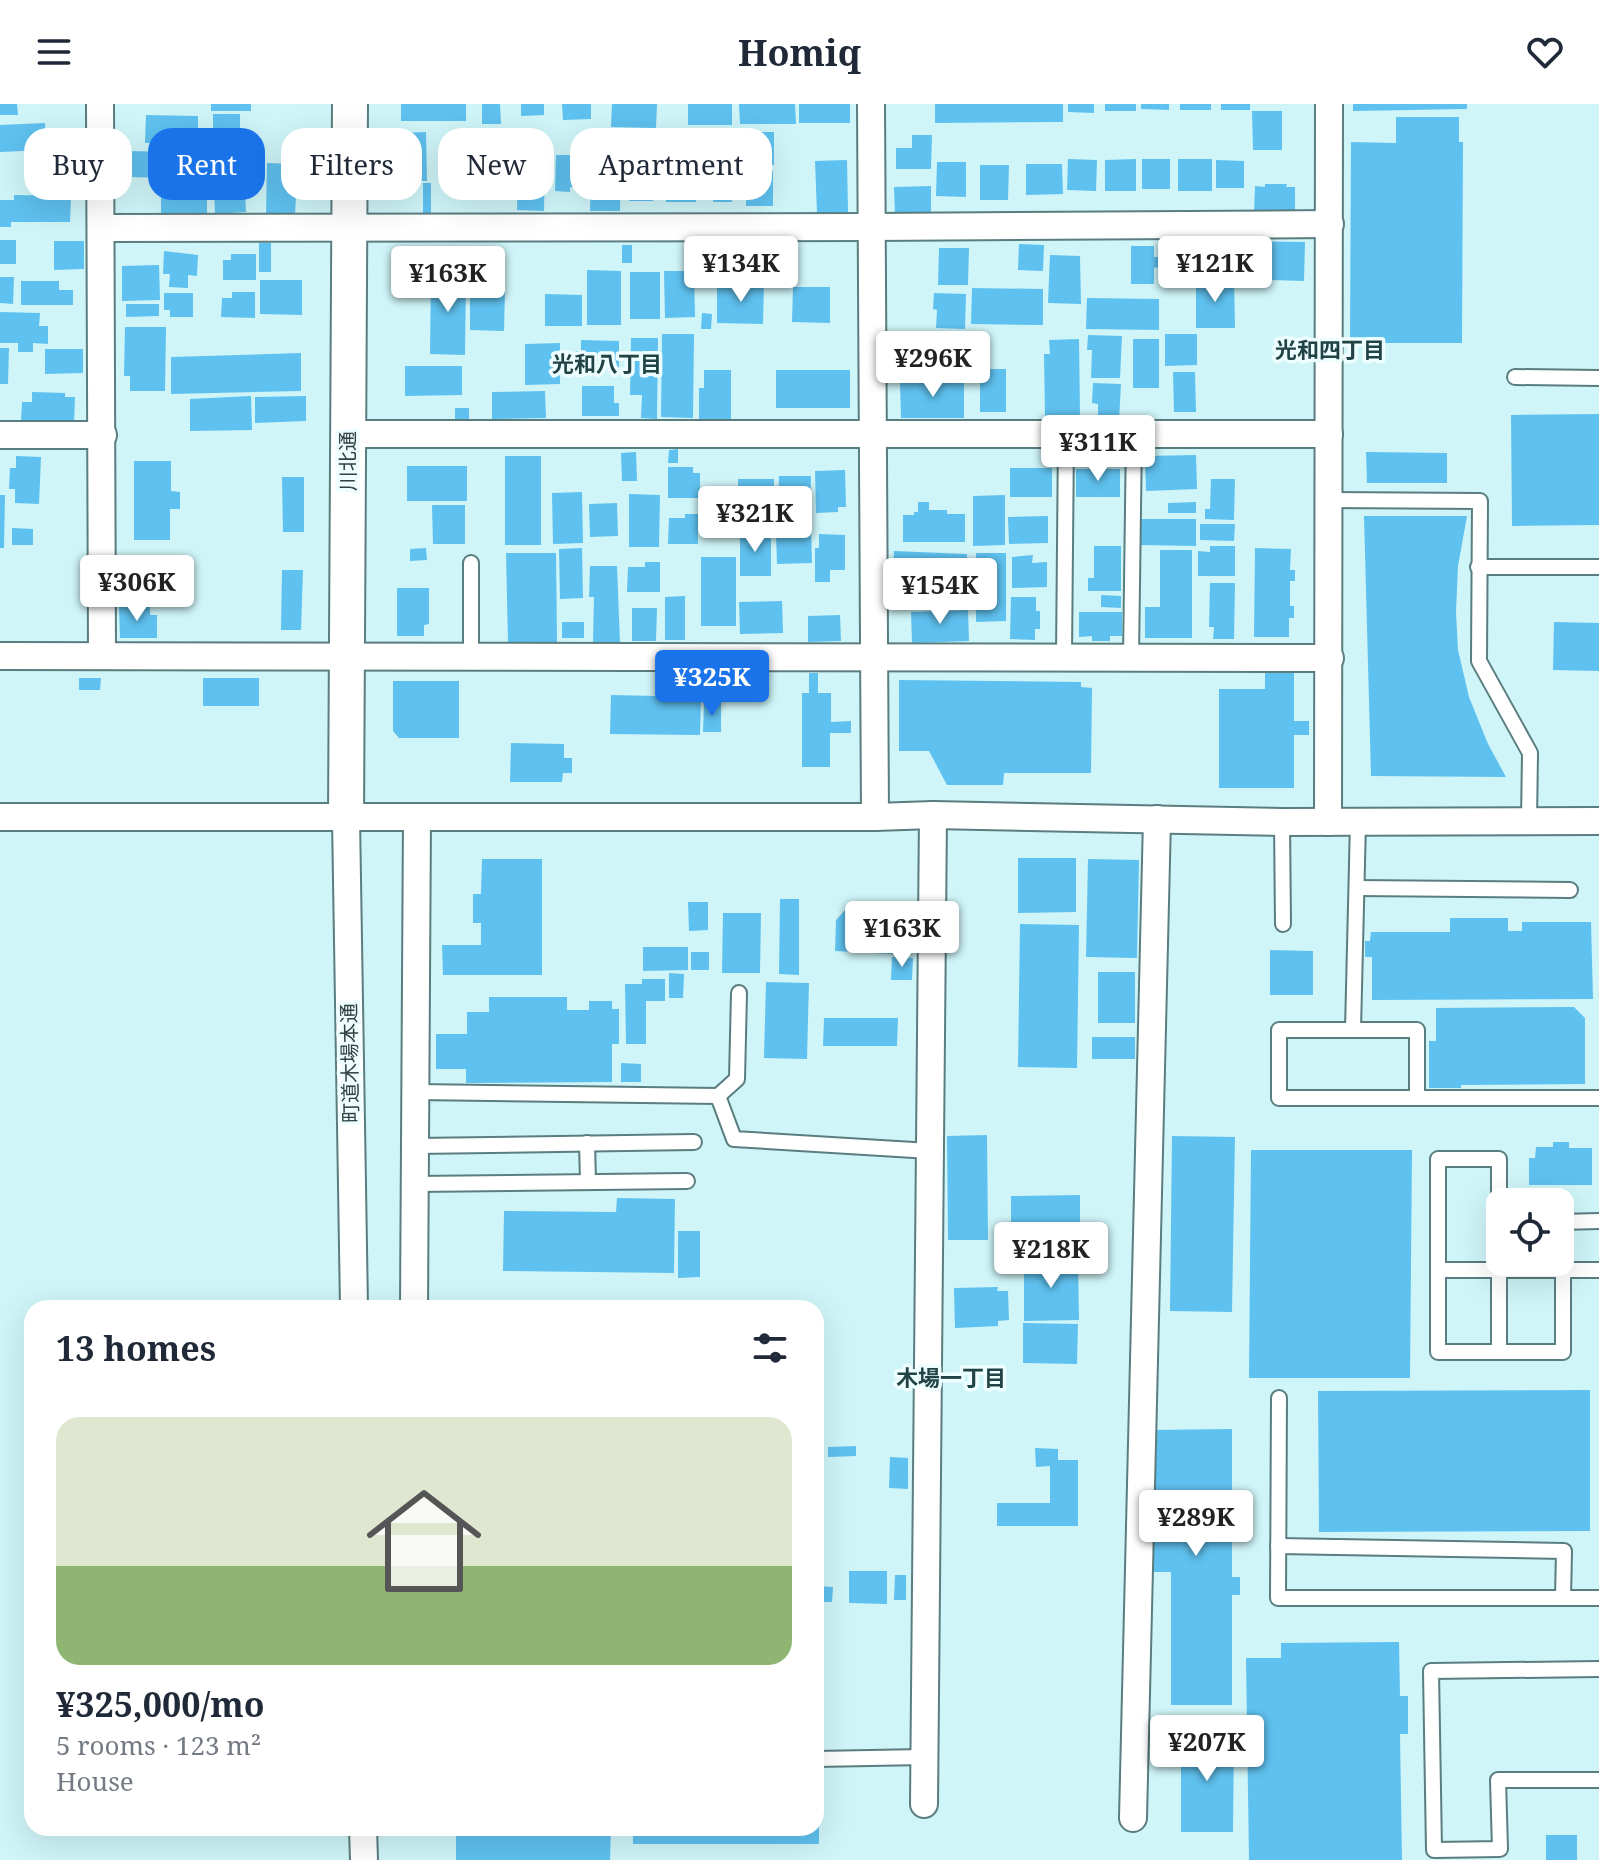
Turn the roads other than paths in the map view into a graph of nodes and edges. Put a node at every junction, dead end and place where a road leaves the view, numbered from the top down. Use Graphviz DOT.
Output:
graph roads {
  1 [pos="100,104"];
  2 [pos="350,104"];
  3 [pos="871,104"];
  4 [pos="1329,104"];
  5 [pos="1330,224"];
  6 [pos="872,227"];
  7 [pos="101,228"];
  8 [pos="349,228"];
  9 [pos="1515,377"];
  10 [pos="1599,378"];
  11 [pos="348,434"];
  12 [pos="1134,434"];
  13 [pos="1329,434"];
  14 [pos="0,435"];
  15 [pos="103,435"];
  16 [pos="874,435"];
  17 [pos="1066,435"];
  18 [pos="1329,500"];
  19 [pos="471,563"];
  20 [pos="1478,567"];
  21 [pos="1599,567"];
  22 [pos="102,655"];
  23 [pos="0,656"];
  24 [pos="349,656"];
  25 [pos="471,656"];
  26 [pos="873,657"];
  27 [pos="1064,657"];
  28 [pos="1131,658"];
  29 [pos="1330,658"];
  30 [pos="933,815"];
  31 [pos="0,817"];
  32 [pos="875,817"];
  33 [pos="346,818"];
  34 [pos="417,818"];
  35 [pos="1157,819"];
  36 [pos="1529,821"];
  37 [pos="1599,821"];
  38 [pos="1282,822"];
  39 [pos="1328,822"];
  40 [pos="1358,822"];
  41 [pos="1357,888"];
  42 [pos="1570,890"];
  43 [pos="1283,924"];
  44 [pos="739,993"];
  45 [pos="1353,1030"];
  46 [pos="415,1092"];
  47 [pos="718,1096"];
  48 [pos="1417,1098"];
  49 [pos="1599,1098"];
  50 [pos="694,1142"];
  51 [pos="587,1143"];
  52 [pos="415,1146"];
  53 [pos="930,1151"];
  54 [pos="687,1181"];
  55 [pos="588,1182"];
  56 [pos="415,1184"];
  57 [pos="1499,1188"];
  58 [pos="1599,1221"];
  59 [pos="1574,1222"];
  60 [pos="1438,1270"];
  61 [pos="1486,1270"];
  62 [pos="1574,1270"];
  63 [pos="1599,1270"];
  64 [pos="1499,1276"];
  65 [pos="1563,1276"];
  66 [pos="354,1300"];
  67 [pos="414,1300"];
  68 [pos="1499,1352"];
  69 [pos="1279,1398"];
  70 [pos="1278,1546"];
  71 [pos="1563,1598"];
  72 [pos="1599,1598"];
  73 [pos="1599,1669"];
  74 [pos="924,1757"];
  75 [pos="824,1759"];
  76 [pos="1599,1780"];
  77 [pos="924,1804"];
  78 [pos="1133,1818"];
  79 [pos="363,1836"];
  80 [pos="364,1860"];
  1 -- 7 [label="street"];
  2 -- 8 [label="street, 川北通"];
  3 -- 6 [label="street"];
  4 -- 5 [label="street"];
  5 -- 6 [label="street"];
  5 -- 13 [label="street"];
  6 -- 8 [label="street"];
  6 -- 16 [label="street"];
  7 -- 8 [label="street"];
  7 -- 15 [label="street"];
  8 -- 11 [label="street, 川北通"];
  9 -- 10 [label="lane"];
  11 -- 16 [label="street"];
  11 -- 24 [label="street, 川北通"];
  12 -- 13 [label="street"];
  12 -- 17 [label="street"];
  12 -- 28 [label="lane"];
  13 -- 18 [label="street"];
  14 -- 15 [label="street"];
  15 -- 22 [label="street"];
  16 -- 17 [label="street"];
  16 -- 26 [label="street"];
  17 -- 27 [label="lane"];
  18 -- 20 [label="lane"];
  18 -- 29 [label="street"];
  19 -- 25 [label="lane"];
  20 -- 21 [label="lane"];
  20 -- 36 [label="lane"];
  22 -- 23 [label="street"];
  22 -- 24 [label="street"];
  24 -- 25 [label="street"];
  24 -- 33 [label="street, 川北通"];
  25 -- 26 [label="street"];
  26 -- 27 [label="street"];
  26 -- 32 [label="street"];
  27 -- 28 [label="street"];
  28 -- 29 [label="street"];
  29 -- 39 [label="street"];
  30 -- 32 [label="street"];
  30 -- 35 [label="street"];
  30 -- 53 [label="street"];
  31 -- 33 [label="street"];
  32 -- 34 [label="street"];
  33 -- 34 [label="street"];
  33 -- 66 [label="street, 町道木場本通"];
  34 -- 46 [label="street"];
  35 -- 38 [label="street"];
  35 -- 78 [label="street"];
  36 -- 37 [label="street"];
  36 -- 40 [label="street"];
  38 -- 39 [label="street"];
  38 -- 43 [label="lane"];
  39 -- 40 [label="street"];
  40 -- 41 [label="lane"];
  41 -- 42 [label="lane"];
  41 -- 45 [label="lane"];
  44 -- 47 [label="lane"];
  45 -- 48 [label="lane"];
  45 -- 48 [label="lane"];
  46 -- 47 [label="lane"];
  46 -- 52 [label="street"];
  47 -- 53 [label="lane"];
  48 -- 49 [label="lane"];
  50 -- 51 [label="lane"];
  51 -- 52 [label="lane"];
  51 -- 55 [label="lane"];
  52 -- 56 [label="street"];
  53 -- 74 [label="street"];
  54 -- 55 [label="lane"];
  55 -- 56 [label="lane"];
  56 -- 67 [label="street"];
  57 -- 60 [label="lane"];
  58 -- 59 [label="lane"];
  60 -- 61 [label="lane"];
  60 -- 68 [label="lane"];
  62 -- 63 [label="lane"];
  64 -- 68 [label="lane"];
  65 -- 68 [label="lane"];
  69 -- 70 [label="lane"];
  70 -- 71 [label="lane"];
  70 -- 71 [label="lane"];
  71 -- 72 [label="lane"];
  73 -- 76 [label="lane"];
  74 -- 75 [label="lane"];
  74 -- 77 [label="street"];
  79 -- 80 [label="street"];
}
